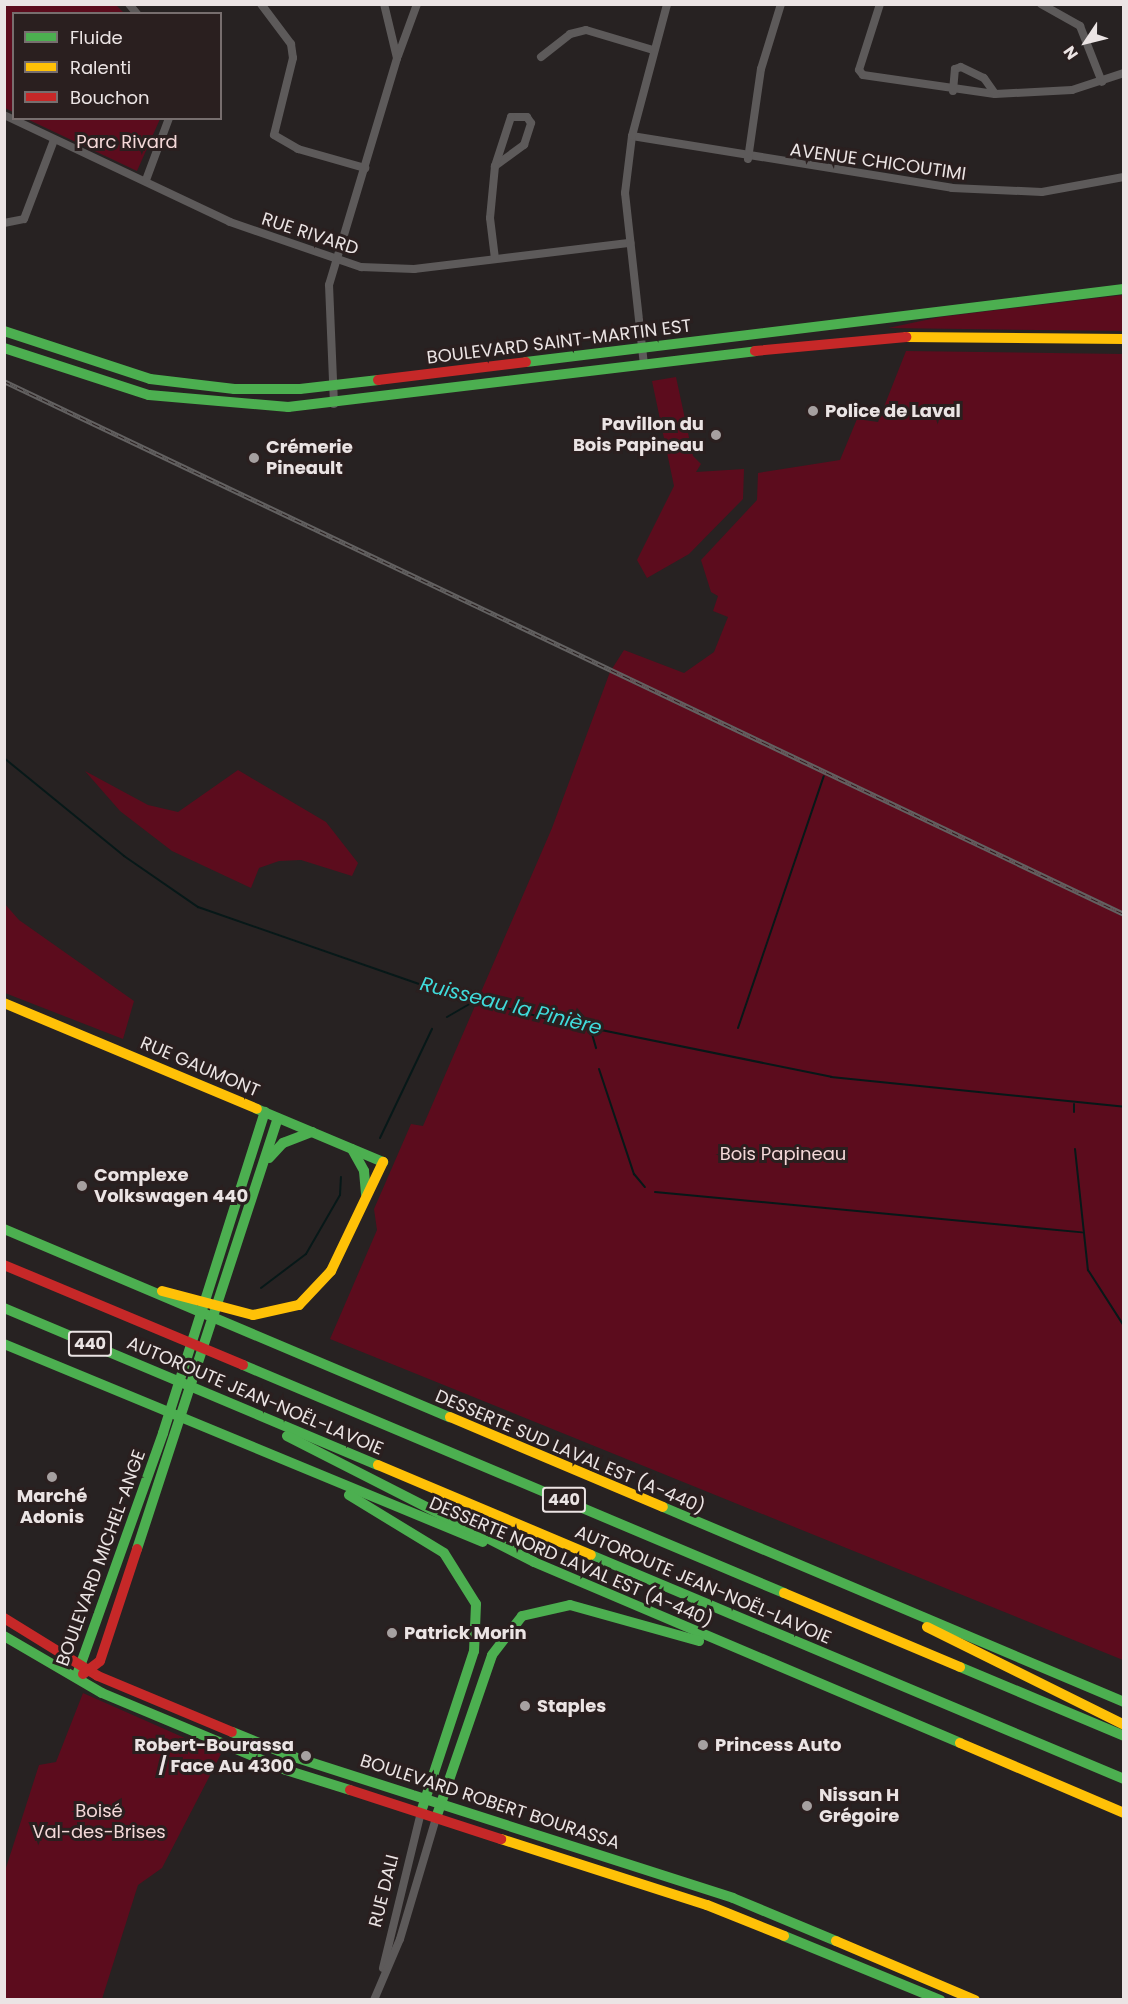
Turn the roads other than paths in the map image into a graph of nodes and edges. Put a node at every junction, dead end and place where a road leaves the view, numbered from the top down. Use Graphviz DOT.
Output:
graph roads {
  1 [pos="261,4"];
  2 [pos="384,4"];
  3 [pos="417,4"];
  4 [pos="667,4"];
  5 [pos="781,4"];
  6 [pos="880,4"];
  7 [pos="1041,4"];
  8 [pos="653,50"];
  9 [pos="541,57"];
  10 [pos="397,58"];
  11 [pos="1124,73"];
  12 [pos="1102,82"];
  13 [pos="954,90"];
  14 [pos="995,94"];
  15 [pos="14,120"];
  16 [pos="168,120"];
  17 [pos="632,136"];
  18 [pos="54,140"];
  19 [pos="748,159"];
  20 [pos="495,166"];
  21 [pos="365,168"];
  22 [pos="146,180"];
  23 [pos="1123,180"];
  24 [pos="4,223"];
  25 [pos="630,243"];
  26 [pos="495,259"];
  27 [pos="336,260"];
  28 [pos="1124,289"];
  29 [pos="807,330"];
  30 [pos="4,332"];
  31 [pos="725,338"];
  32 [pos="1124,339"];
  33 [pos="809,345"];
  34 [pos="4,348"];
  35 [pos="641,348"];
  36 [pos="733,354"];
  37 [pos="644,365"];
  38 [pos="334,387"];
  39 [pos="334,405"];
  40 [pos="4,1003"];
  41 [pos="265,1112"];
  42 [pos="278,1118"];
  43 [pos="312,1132"];
  44 [pos="352,1149"];
  45 [pos="269,1158"];
  46 [pos="366,1197"];
  47 [pos="4,1229"];
  48 [pos="4,1265"];
  49 [pos="136,1284"];
  50 [pos="4,1308"];
  51 [pos="4,1344"];
  52 [pos="176,1380"];
  53 [pos="309,1473"];
  54 [pos="534,1562"];
  55 [pos="890,1604"];
  56 [pos="4,1618"];
  57 [pos="4,1636"];
  58 [pos="743,1653"];
  59 [pos="84,1669"];
  60 [pos="75,1681"];
  61 [pos="1124,1702"];
  62 [pos="1124,1725"];
  63 [pos="1124,1736"];
  64 [pos="1124,1779"];
  65 [pos="426,1800"];
  66 [pos="441,1806"];
  67 [pos="421,1812"];
  68 [pos="1124,1813"];
  69 [pos="436,1818"];
  70 [pos="381,1978"];
  71 [pos="374,2000"];
  72 [pos="940,2000"];
  73 [pos="975,2000"];
  1 -- 21 [label="street"];
  2 -- 10 [label="street"];
  3 -- 10 [label="street"];
  4 -- 8 [label="street"];
  5 -- 19 [label="street"];
  6 -- 13 [label="street"];
  7 -- 12 [label="street"];
  8 -- 9 [label="street"];
  8 -- 17 [label="street"];
  10 -- 21 [label="street"];
  11 -- 12 [label="street"];
  12 -- 14 [label="street"];
  13 -- 14 [label="street"];
  13 -- 14 [label="street"];
  15 -- 18 [label="street, RUE RIVARD"];
  16 -- 22 [label="street"];
  17 -- 19 [label="street, AVENUE CHICOUTIMI"];
  17 -- 25 [label="street"];
  18 -- 22 [label="street, RUE RIVARD"];
  18 -- 24 [label="street"];
  19 -- 23 [label="street, AVENUE CHICOUTIMI"];
  20 -- 20 [label="street"];
  20 -- 26 [label="street"];
  21 -- 27 [label="street"];
  22 -- 27 [label="street, RUE RIVARD"];
  25 -- 26 [label="street, RUE RIVARD"];
  25 -- 35 [label="street"];
  26 -- 27 [label="street, RUE RIVARD"];
  27 -- 38 [label="street"];
  28 -- 29 [label="main road, BOULEVARD SAINT-MARTIN EST"];
  29 -- 31 [label="main road, BOULEVARD SAINT-MARTIN EST"];
  29 -- 33 [label="main road"];
  30 -- 38 [label="main road, BOULEVARD SAINT-MARTIN EST"];
  31 -- 35 [label="main road, BOULEVARD SAINT-MARTIN EST"];
  31 -- 36 [label="main road"];
  32 -- 33 [label="main road, BOULEVARD SAINT-MARTIN EST"];
  33 -- 36 [label="main road, BOULEVARD SAINT-MARTIN EST"];
  34 -- 39 [label="main road, BOULEVARD SAINT-MARTIN EST"];
  35 -- 37 [label="street"];
  35 -- 38 [label="main road, BOULEVARD SAINT-MARTIN EST"];
  36 -- 37 [label="main road, BOULEVARD SAINT-MARTIN EST"];
  37 -- 39 [label="main road, BOULEVARD SAINT-MARTIN EST"];
  38 -- 39 [label="street"];
  40 -- 41 [label="main road, RUE GAUMONT"];
  41 -- 42 [label="main road, RUE GAUMONT"];
  41 -- 59 [label="main road, BOULEVARD MICHEL-ANGE"];
  42 -- 43 [label="main road, RUE GAUMONT"];
  42 -- 45 [label="main road, BOULEVARD MICHEL-ANGE"];
  43 -- 44 [label="main road, RUE GAUMONT"];
  43 -- 45 [label="main road"];
  44 -- 46 [label="main road"];
  44 -- 46 [label="main road, RUE GAUMONT"];
  45 -- 59 [label="main road, BOULEVARD MICHEL-ANGE"];
  46 -- 49 [label="main road"];
  47 -- 49 [label="main road, DESSERTE SUD LAVAL EST (A-440)"];
  48 -- 63 [label="main road, AUTOROUTE JEAN-NOËL-LAVOIE / 440"];
  49 -- 55 [label="main road, DESSERTE SUD LAVAL EST (A-440)"];
  50 -- 52 [label="main road, AUTOROUTE JEAN-NOËL-LAVOIE / 440"];
  51 -- 53 [label="main road, DESSERTE NORD LAVAL EST (A-440)"];
  52 -- 54 [label="main road"];
  52 -- 64 [label="main road, AUTOROUTE JEAN-NOËL-LAVOIE / 440"];
  53 -- 54 [label="main road, DESSERTE NORD LAVAL EST (A-440)"];
  53 -- 65 [label="main road"];
  54 -- 58 [label="main road, DESSERTE NORD LAVAL EST (A-440)"];
  55 -- 61 [label="main road, DESSERTE SUD LAVAL EST (A-440)"];
  55 -- 62 [label="main road"];
  56 -- 59 [label="main road, BOULEVARD ROBERT BOURASSA"];
  57 -- 60 [label="main road, BOULEVARD ROBERT BOURASSA"];
  58 -- 66 [label="main road"];
  58 -- 68 [label="main road, DESSERTE NORD LAVAL EST (A-440)"];
  59 -- 60 [label="main road, BOULEVARD MICHEL-ANGE"];
  59 -- 65 [label="main road, BOULEVARD ROBERT BOURASSA"];
  60 -- 67 [label="main road, BOULEVARD ROBERT BOURASSA"];
  65 -- 66 [label="main road, BOULEVARD ROBERT BOURASSA"];
  65 -- 67 [label="main road"];
  66 -- 69 [label="main road"];
  66 -- 73 [label="main road, BOULEVARD ROBERT BOURASSA"];
  67 -- 69 [label="main road, BOULEVARD ROBERT BOURASSA"];
  67 -- 70 [label="street, RUE DALI"];
  69 -- 70 [label="street, RUE DALI"];
  69 -- 72 [label="main road, BOULEVARD ROBERT BOURASSA"];
  70 -- 71 [label="street, RUE DALI"];
}
